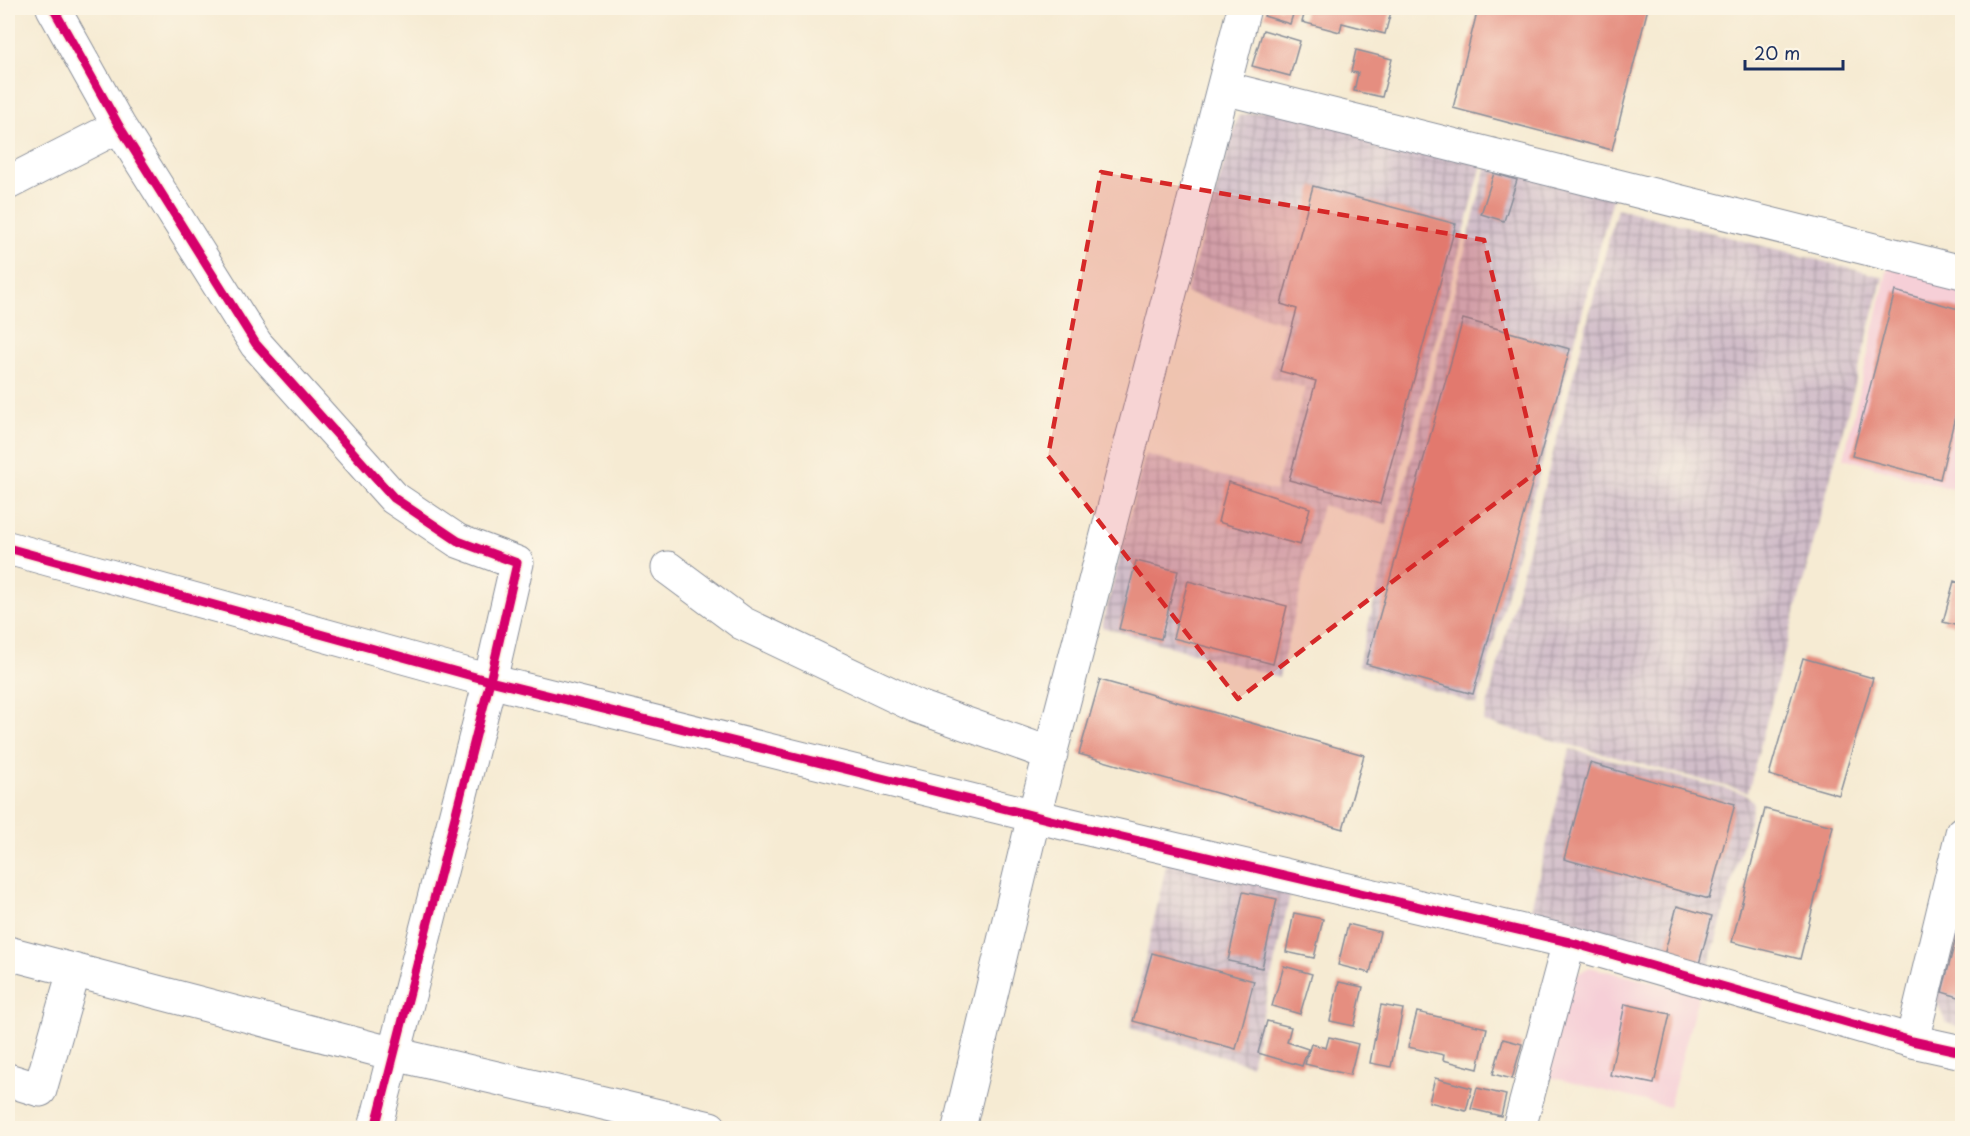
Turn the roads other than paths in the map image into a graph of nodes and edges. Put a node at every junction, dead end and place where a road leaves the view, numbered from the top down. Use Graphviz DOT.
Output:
graph roads {
  1 [pos="1244,8"];
  2 [pos="62,12"];
  3 [pos="1224,88"];
  4 [pos="119,126"];
  5 [pos="8,183"];
  6 [pos="1962,272"];
  7 [pos="8,548"];
  8 [pos="668,568"];
  9 [pos="490,681"];
  10 [pos="1051,754"];
  11 [pos="1034,816"];
  12 [pos="1962,833"];
  13 [pos="1569,942"];
  14 [pos="8,953"];
  15 [pos="74,971"];
  16 [pos="1912,1041"];
  17 [pos="1962,1052"];
  18 [pos="394,1054"];
  19 [pos="8,1080"];
  20 [pos="375,1128"];
  21 [pos="710,1128"];
  22 [pos="959,1128"];
  23 [pos="1519,1128"];
  1 -- 3 [label="street"];
  2 -- 4 [label="street"];
  3 -- 6 [label="street"];
  3 -- 10 [label="street"];
  4 -- 5 [label="street"];
  4 -- 9 [label="street"];
  7 -- 9 [label="street"];
  8 -- 10 [label="street"];
  9 -- 11 [label="street"];
  9 -- 18 [label="street"];
  10 -- 11 [label="street"];
  11 -- 13 [label="street"];
  11 -- 22 [label="street"];
  12 -- 16 [label="street"];
  13 -- 16 [label="street"];
  13 -- 23 [label="street"];
  14 -- 15 [label="street"];
  15 -- 18 [label="street"];
  15 -- 19 [label="street"];
  16 -- 17 [label="street"];
  18 -- 20 [label="street"];
  18 -- 21 [label="street"];
}
